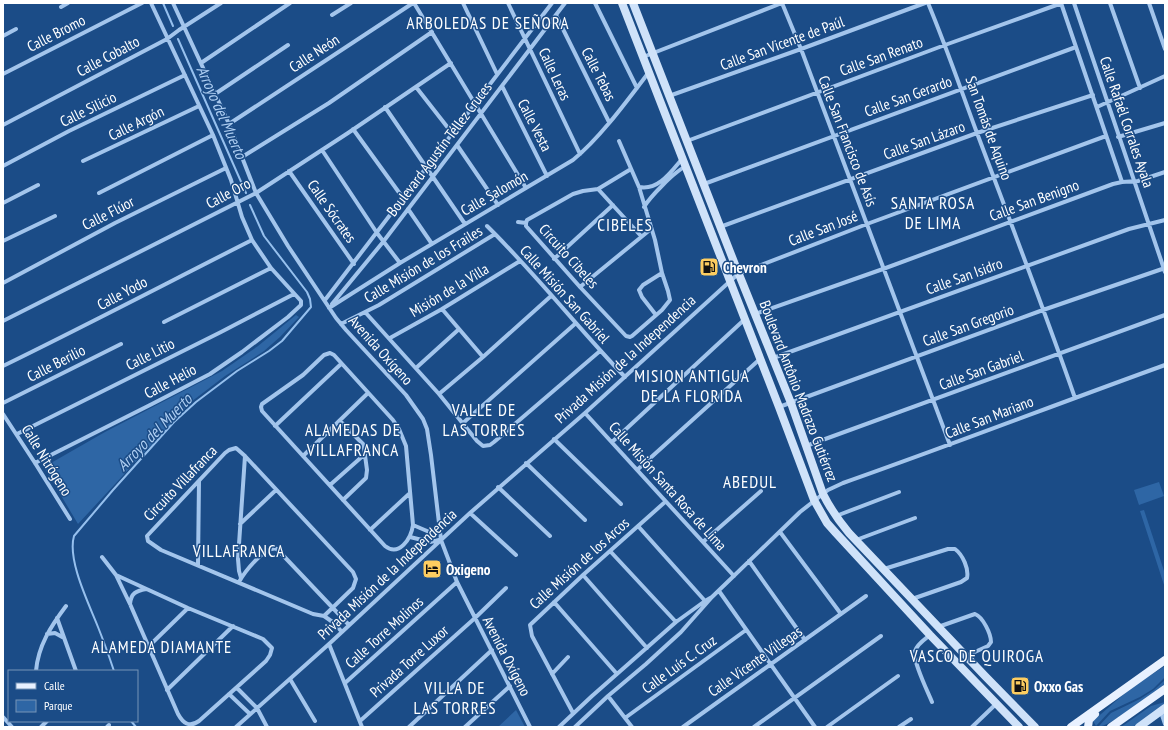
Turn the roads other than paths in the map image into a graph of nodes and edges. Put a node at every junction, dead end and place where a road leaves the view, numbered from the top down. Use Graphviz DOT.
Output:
graph roads {
  1 [pos="68,3"];
  2 [pos="142,3"];
  3 [pos="151,3"];
  4 [pos="173,3"];
  5 [pos="221,3"];
  6 [pos="290,3"];
  7 [pos="351,3"];
  8 [pos="413,3"];
  9 [pos="462,3"];
  10 [pos="508,3"];
  11 [pos="552,3"];
  12 [pos="565,3"];
  13 [pos="595,3"];
  14 [pos="622,3"];
  15 [pos="633,3"];
  16 [pos="782,3"];
  17 [pos="925,3"];
  18 [pos="928,3"];
  19 [pos="1061,3"];
  20 [pos="1074,3"];
  21 [pos="1110,3"];
  22 [pos="1149,3"];
  23 [pos="60,7"];
  24 [pos="332,15"];
  25 [pos="556,15"];
  26 [pos="184,27"];
  27 [pos="16,29"];
  28 [pos="432,32"];
  29 [pos="3,36"];
  30 [pos="525,38"];
  31 [pos="167,39"];
  32 [pos="945,45"];
  33 [pos="288,46"];
  34 [pos="1076,47"];
  35 [pos="530,49"];
  36 [pos="801,49"];
  37 [pos="1165,49"];
  38 [pos="652,53"];
  39 [pos="643,57"];
  40 [pos="201,63"];
  41 [pos="451,63"];
  42 [pos="649,72"];
  43 [pos="3,74"];
  44 [pos="497,74"];
  45 [pos="185,75"];
  46 [pos="1165,76"];
  47 [pos="502,86"];
  48 [pos="416,87"];
  49 [pos="637,88"];
  50 [pos="1140,88"];
  51 [pos="961,89"];
  52 [pos="817,92"];
  53 [pos="215,94"];
  54 [pos="1093,95"];
  55 [pos="669,96"];
  56 [pos="1107,103"];
  57 [pos="474,104"];
  58 [pos="199,106"];
  59 [pos="1097,107"];
  60 [pos="385,108"];
  61 [pos="480,114"];
  62 [pos="609,122"];
  63 [pos="1165,123"];
  64 [pos="229,124"];
  65 [pos="3,125"];
  66 [pos="353,129"];
  67 [pos="452,133"];
  68 [pos="977,133"];
  69 [pos="213,135"];
  70 [pos="834,136"];
  71 [pos="1106,136"];
  72 [pos="1118,137"];
  73 [pos="619,141"];
  74 [pos="687,142"];
  75 [pos="457,145"];
  76 [pos="322,150"];
  77 [pos="580,154"];
  78 [pos="242,157"];
  79 [pos="83,161"];
  80 [pos="684,163"];
  81 [pos="3,166"];
  82 [pos="226,168"];
  83 [pos="426,168"];
  84 [pos="631,169"];
  85 [pos="290,172"];
  86 [pos="1165,172"];
  87 [pos="547,176"];
  88 [pos="432,177"];
  89 [pos="995,178"];
  90 [pos="850,180"];
  91 [pos="1134,181"];
  92 [pos="1122,182"];
  93 [pos="703,184"];
  94 [pos="38,185"];
  95 [pos="639,187"];
  96 [pos="526,188"];
  97 [pos="598,189"];
  98 [pos="99,192"];
  99 [pos="256,193"];
  100 [pos="403,198"];
  101 [pos="237,202"];
  102 [pos="3,203"];
  103 [pos="498,205"];
  104 [pos="612,206"];
  105 [pos="644,207"];
  106 [pos="408,209"];
  107 [pos="55,216"];
  108 [pos="1165,220"];
  109 [pos="1010,221"];
  110 [pos="518,222"];
  111 [pos="526,223"];
  112 [pos="465,224"];
  113 [pos="867,224"];
  114 [pos="1149,225"];
  115 [pos="487,226"];
  116 [pos="720,227"];
  117 [pos="651,228"];
  118 [pos="377,233"];
  119 [pos="495,234"];
  120 [pos="641,236"];
  121 [pos="252,240"];
  122 [pos="3,241"];
  123 [pos="384,242"];
  124 [pos="432,244"];
  125 [pos="554,259"];
  126 [pos="520,261"];
  127 [pos="400,263"];
  128 [pos="354,264"];
  129 [pos="1028,265"];
  130 [pos="271,268"];
  131 [pos="883,269"];
  132 [pos="1165,269"];
  133 [pos="662,273"];
  134 [pos="738,274"];
  135 [pos="730,281"];
  136 [pos="3,283"];
  137 [pos="580,287"];
  138 [pos="294,294"];
  139 [pos="551,296"];
  140 [pos="325,300"];
  141 [pos="330,308"];
  142 [pos="442,309"];
  143 [pos="1043,310"];
  144 [pos="365,312"];
  145 [pos="899,312"];
  146 [pos="755,314"];
  147 [pos="1165,315"];
  148 [pos="656,316"];
  149 [pos="745,319"];
  150 [pos="3,321"];
  151 [pos="164,322"];
  152 [pos="576,323"];
  153 [pos="341,324"];
  154 [pos="458,330"];
  155 [pos="390,338"];
  156 [pos="121,344"];
  157 [pos="600,351"];
  158 [pos="1059,354"];
  159 [pos="483,357"];
  160 [pos="916,357"];
  161 [pos="773,358"];
  162 [pos="760,359"];
  163 [pos="341,364"];
  164 [pos="1165,365"];
  165 [pos="3,366"];
  166 [pos="416,368"];
  167 [pos="624,377"];
  168 [pos="368,393"];
  169 [pos="439,394"];
  170 [pos="1075,398"];
  171 [pos="932,401"];
  172 [pos="3,403"];
  173 [pos="791,403"];
  174 [pos="779,406"];
  175 [pos="585,413"];
  176 [pos="3,414"];
  177 [pos="340,421"];
  178 [pos="463,423"];
  179 [pos="276,426"];
  180 [pos="17,434"];
  181 [pos="554,439"];
  182 [pos="612,442"];
  183 [pos="950,445"];
  184 [pos="806,446"];
  185 [pos="365,454"];
  186 [pos="245,456"];
  187 [pos="303,456"];
  188 [pos="36,463"];
  189 [pos="526,464"];
  190 [pos="637,470"];
  191 [pos="199,480"];
  192 [pos="330,486"];
  193 [pos="498,488"];
  194 [pos="276,490"];
  195 [pos="760,491"];
  196 [pos="899,492"];
  197 [pos="410,493"];
  198 [pos="823,494"];
  199 [pos="343,500"];
  200 [pos="814,500"];
  201 [pos="665,502"];
  202 [pos="621,504"];
  203 [pos="470,513"];
  204 [pos="836,517"];
  205 [pos="915,518"];
  206 [pos="70,519"];
  207 [pos="585,520"];
  208 [pos="240,524"];
  209 [pos="413,525"];
  210 [pos="638,526"];
  211 [pos="370,530"];
  212 [pos="440,532"];
  213 [pos="780,532"];
  214 [pos="550,536"];
  215 [pos="410,537"];
  216 [pos="441,540"];
  217 [pos="856,540"];
  218 [pos="703,542"];
  219 [pos="610,551"];
  220 [pos="516,555"];
  221 [pos="102,557"];
  222 [pos="749,561"];
  223 [pos="198,565"];
  224 [pos="884,569"];
  225 [pos="116,575"];
  226 [pos="583,575"];
  227 [pos="734,576"];
  228 [pos="240,580"];
  229 [pos="457,582"];
  230 [pos="506,588"];
  231 [pos="147,589"];
  232 [pos="719,591"];
  233 [pos="866,596"];
  234 [pos="912,599"];
  235 [pos="554,602"];
  236 [pos="706,602"];
  237 [pos="130,604"];
  238 [pos="66,606"];
  239 [pos="188,608"];
  240 [pos="332,608"];
  241 [pos="841,614"];
  242 [pos="324,616"];
  243 [pos="57,618"];
  244 [pos="475,618"];
  245 [pos="676,622"];
  246 [pos="349,625"];
  247 [pos="233,626"];
  248 [pos="938,627"];
  249 [pos="746,630"];
  250 [pos="342,632"];
  251 [pos="46,634"];
  252 [pos="930,635"];
  253 [pos="881,636"];
  254 [pos="64,638"];
  255 [pos="805,640"];
  256 [pos="329,644"];
  257 [pos="149,646"];
  258 [pos="647,648"];
  259 [pos="492,650"];
  260 [pos="966,656"];
  261 [pos="568,657"];
  262 [pos="1165,660"];
  263 [pos="769,664"];
  264 [pos="36,670"];
  265 [pos="76,670"];
  266 [pos="552,674"];
  267 [pos="617,674"];
  268 [pos="898,676"];
  269 [pos="290,679"];
  270 [pos="345,683"];
  271 [pos="1129,685"];
  272 [pos="510,686"];
  273 [pos="237,688"];
  274 [pos="167,690"];
  275 [pos="1164,691"];
  276 [pos="229,694"];
  277 [pos="608,696"];
  278 [pos="794,698"];
  279 [pos="932,702"];
  280 [pos="996,704"];
  281 [pos="257,708"];
  282 [pos="1163,710"];
  283 [pos="573,713"];
  284 [pos="250,714"];
  285 [pos="3,717"];
  286 [pos="625,718"];
  287 [pos="911,719"];
  288 [pos="315,721"];
  289 [pos="360,721"];
  290 [pos="1165,724"];
  291 [pos="12,727"];
  292 [pos="236,727"];
  293 [pos="267,727"];
  294 [pos="362,727"];
  295 [pos="409,727"];
  296 [pos="465,727"];
  297 [pos="530,727"];
  298 [pos="559,727"];
  299 [pos="575,727"];
  300 [pos="632,727"];
  301 [pos="683,727"];
  302 [pos="754,727"];
  303 [pos="815,727"];
  304 [pos="827,727"];
  305 [pos="899,727"];
  306 [pos="972,727"];
  307 [pos="1019,727"];
  308 [pos="1035,727"];
  309 [pos="1071,727"];
  310 [pos="1088,727"];
  311 [pos="1111,727"];
  312 [pos="1139,727"];
  1 -- 23 [label="street"];
  2 -- 43 [label="street, Calle Bromo"];
  3 -- 31 [label="street"];
  4 -- 26 [label="street, Avenida Oxígeno"];
  5 -- 26 [label="street, Calle Cobalto"];
  6 -- 40 [label="street"];
  7 -- 24 [label="street"];
  8 -- 28 [label="street"];
  8 -- 64 [label="street, Calle Neón"];
  9 -- 44 [label="street"];
  10 -- 30 [label="street, Calle Leras"];
  11 -- 30 [label="street, Boulevard Agustín Téllez Cruces"];
  12 -- 25 [label="street, Boulevard Agustín Téllez Cruces"];
  13 -- 49 [label="street"];
  14 -- 39 [label="street, Boulevard Antônio Madrazo Gutiérrez"];
  15 -- 38 [label="street, Boulevard Antônio Madrazo Gutiérrez"];
  16 -- 36 [label="street, Calle San Francisco de Asís"];
  16 -- 38 [label="street"];
  17 -- 36 [label="street, Calle San Vicente de Paúl"];
  18 -- 32 [label="street, San Tomás de Aquino"];
  19 -- 32 [label="street, Calle San Renato"];
  19 -- 34 [label="street, Calle Rafaél Corrales Ayala"];
  20 -- 56 [label="street, Calle Rafaél Corrales Ayala"];
  21 -- 50 [label="street"];
  22 -- 37 [label="street"];
  25 -- 35 [label="street, Boulevard Agustín Téllez Cruces"];
  25 -- 62 [label="street, Calle Tebas"];
  26 -- 31 [label="street, Calle Cobalto"];
  26 -- 40 [label="street, Avenida Oxígeno"];
  27 -- 29 [label="street"];
  28 -- 41 [label="street"];
  28 -- 78 [label="street"];
  30 -- 35 [label="street, Calle Leras"];
  30 -- 44 [label="street, Boulevard Agustín Téllez Cruces"];
  31 -- 45 [label="street"];
  31 -- 65 [label="street, Calle Cobalto"];
  32 -- 51 [label="street, San Tomás de Aquino"];
  32 -- 52 [label="street, Calle San Renato"];
  33 -- 53 [label="street"];
  34 -- 51 [label="street, Calle San Gerardo"];
  34 -- 54 [label="street, Calle Rafaél Corrales Ayala"];
  35 -- 47 [label="street, Boulevard Agustín Téllez Cruces"];
  35 -- 77 [label="street, Calle Leras"];
  36 -- 52 [label="street, Calle San Francisco de Asís"];
  36 -- 55 [label="street, Calle San Vicente de Paúl"];
  38 -- 39 [label="street"];
  38 -- 55 [label="street, Boulevard Antônio Madrazo Gutiérrez"];
  39 -- 42 [label="street, Boulevard Antônio Madrazo Gutiérrez"];
  40 -- 53 [label="street, Avenida Oxígeno"];
  41 -- 48 [label="street, Calle Oro"];
  41 -- 57 [label="street"];
  42 -- 49 [label="street, Calle Salomón"];
  42 -- 80 [label="street, Boulevard Antônio Madrazo Gutiérrez"];
  44 -- 57 [label="street, Boulevard Agustín Téllez Cruces"];
  45 -- 58 [label="street"];
  45 -- 81 [label="street, Calle Silicio"];
  46 -- 50 [label="street"];
  47 -- 61 [label="street, Boulevard Agustín Téllez Cruces"];
  47 -- 87 [label="street, Calle Vesta"];
  48 -- 60 [label="street, Calle Oro"];
  48 -- 67 [label="street"];
  49 -- 62 [label="street, Calle Salomón"];
  50 -- 56 [label="street"];
  51 -- 68 [label="street, San Tomás de Aquino"];
  51 -- 70 [label="street, Calle San Gerardo"];
  52 -- 70 [label="street, Calle San Francisco de Asís"];
  52 -- 74 [label="street, Calle San Renato"];
  53 -- 64 [label="street, Avenida Oxígeno"];
  54 -- 59 [label="street, Calle Rafaél Corrales Ayala"];
  54 -- 68 [label="street, Calle San Lázaro"];
  55 -- 74 [label="street, Boulevard Antônio Madrazo Gutiérrez"];
  56 -- 59 [label="street"];
  56 -- 72 [label="street, Calle Rafaél Corrales Ayala"];
  57 -- 61 [label="street"];
  57 -- 67 [label="street, Boulevard Agustín Téllez Cruces"];
  58 -- 69 [label="street"];
  58 -- 79 [label="street, Calle Argón"];
  59 -- 71 [label="street, Calle Rafaél Corrales Ayala"];
  60 -- 66 [label="street, Calle Oro"];
  60 -- 83 [label="street"];
  61 -- 75 [label="street, Boulevard Agustín Téllez Cruces"];
  61 -- 96 [label="street"];
  62 -- 77 [label="street, Calle Salomón"];
  63 -- 72 [label="street"];
  64 -- 78 [label="street, Avenida Oxígeno"];
  66 -- 76 [label="street, Calle Oro"];
  66 -- 100 [label="street"];
  67 -- 83 [label="street, Boulevard Agustín Téllez Cruces"];
  68 -- 89 [label="street, San Tomás de Aquino"];
  68 -- 90 [label="street, Calle San Lázaro"];
  69 -- 82 [label="street"];
  69 -- 98 [label="street"];
  70 -- 90 [label="street, Calle San Francisco de Asís"];
  70 -- 93 [label="street, Calle San Gerardo"];
  71 -- 89 [label="street, Calle San José"];
  71 -- 92 [label="street, Calle Rafaél Corrales Ayala"];
  72 -- 91 [label="street, Calle Rafaél Corrales Ayala"];
  73 -- 84 [label="street, Circuito Cibeles"];
  74 -- 93 [label="street, Boulevard Antônio Madrazo Gutiérrez"];
  75 -- 88 [label="street, Boulevard Agustín Téllez Cruces"];
  75 -- 103 [label="street"];
  76 -- 85 [label="street, Calle Oro"];
  76 -- 118 [label="street"];
  77 -- 87 [label="street, Calle Salomón"];
  78 -- 99 [label="street, Avenida Oxígeno"];
  80 -- 95 [label="street"];
  80 -- 105 [label="street"];
  80 -- 135 [label="street, Boulevard Antônio Madrazo Gutiérrez"];
  82 -- 101 [label="street"];
  82 -- 136 [label="street, Calle Flúor"];
  83 -- 88 [label="street"];
  83 -- 100 [label="street, Boulevard Agustín Téllez Cruces"];
  84 -- 95 [label="street, Circuito Cibeles"];
  84 -- 97 [label="street, Circuito Cibeles"];
  85 -- 99 [label="street, Calle Oro"];
  85 -- 128 [label="street, Calle Sócrates"];
  86 -- 91 [label="street, Calle San Benigno"];
  87 -- 96 [label="street, Calle Salomón"];
  88 -- 106 [label="street, Boulevard Agustín Téllez Cruces"];
  88 -- 112 [label="street"];
  89 -- 109 [label="street, San Tomás de Aquino"];
  89 -- 113 [label="street, Calle San José"];
  90 -- 113 [label="street, Calle San Francisco de Asís"];
  90 -- 116 [label="street, Calle San Lázaro"];
  91 -- 92 [label="street, Calle San Benigno"];
  91 -- 114 [label="street, Calle Rafaél Corrales Ayala"];
  92 -- 109 [label="street, Calle San Benigno"];
  93 -- 116 [label="street, Boulevard Antônio Madrazo Gutiérrez"];
  94 -- 102 [label="street"];
  95 -- 105 [label="street, Circuito Cibeles"];
  96 -- 103 [label="street, Calle Salomón"];
  97 -- 104 [label="street"];
  97 -- 111 [label="street, Circuito Cibeles"];
  99 -- 101 [label="street, Calle Oro"];
  99 -- 140 [label="street, Avenida Oxígeno"];
  100 -- 118 [label="street, Boulevard Agustín Téllez Cruces"];
  101 -- 121 [label="street"];
  101 -- 150 [label="street, Calle Oro"];
  103 -- 112 [label="street, Calle Salomón"];
  104 -- 120 [label="street"];
  104 -- 125 [label="street"];
  105 -- 117 [label="street, Circuito Cibeles"];
  106 -- 123 [label="street, Boulevard Agustín Téllez Cruces"];
  106 -- 124 [label="street"];
  107 -- 122 [label="street"];
  108 -- 114 [label="street, Calle San Isidro"];
  109 -- 129 [label="street, San Tomás de Aquino"];
  109 -- 131 [label="street, Calle San Benigno"];
  110 -- 111 [label="street"];
  111 -- 125 [label="street, Circuito Cibeles"];
  112 -- 124 [label="street, Calle Salomón"];
  113 -- 131 [label="street, Calle San Francisco de Asís"];
  113 -- 134 [label="street, Calle San José"];
  114 -- 129 [label="street, Calle San Isidro"];
  114 -- 132 [label="street, Calle Rafaél Corrales Ayala"];
  115 -- 119 [label="street, Calle Misión San Gabriel"];
  116 -- 134 [label="street, Boulevard Antônio Madrazo Gutiérrez"];
  117 -- 120 [label="street"];
  117 -- 133 [label="street, Circuito Cibeles"];
  118 -- 123 [label="street"];
  118 -- 128 [label="street, Boulevard Agustín Téllez Cruces"];
  119 -- 126 [label="street, Calle Misión San Gabriel"];
  119 -- 144 [label="street, Calle Misión de los Frailes"];
  120 -- 137 [label="street"];
  121 -- 130 [label="street"];
  121 -- 165 [label="street, Calle Yodo"];
  123 -- 127 [label="street"];
  123 -- 141 [label="street, Boulevard Agustín Téllez Cruces"];
  124 -- 127 [label="street, Calle Salomón"];
  125 -- 137 [label="street, Circuito Cibeles"];
  126 -- 139 [label="street, Calle Misión San Gabriel"];
  126 -- 142 [label="street, Misión de la Villa"];
  127 -- 141 [label="street, Calle Salomón"];
  128 -- 140 [label="street, Boulevard Agustín Téllez Cruces"];
  129 -- 143 [label="street, San Tomás de Aquino"];
  129 -- 145 [label="street, Calle San Isidro"];
  130 -- 138 [label="street"];
  130 -- 151 [label="street"];
  131 -- 145 [label="street, Calle San Francisco de Asís"];
  131 -- 146 [label="street, Calle San Benigno"];
  132 -- 143 [label="street, Calle San Gregorio"];
  133 -- 148 [label="street, Circuito Cibeles"];
  133 -- 148 [label="street"];
  134 -- 135 [label="street, Calle San José"];
  134 -- 146 [label="street, Boulevard Antônio Madrazo Gutiérrez"];
  135 -- 149 [label="street, Boulevard Antônio Madrazo Gutiérrez"];
  135 -- 167 [label="street, Privada Misión de la Independencia"];
  137 -- 148 [label="street, Circuito Cibeles"];
  138 -- 180 [label="street, Calle Litio"];
  138 -- 188 [label="street, Calle Helio"];
  139 -- 152 [label="street, Calle Misión San Gabriel"];
  139 -- 159 [label="street"];
  140 -- 141 [label="street, Avenida Oxígeno"];
  141 -- 153 [label="street, Avenida Oxígeno"];
  142 -- 154 [label="street"];
  142 -- 155 [label="street, Misión de la Villa"];
  143 -- 158 [label="street, San Tomás de Aquino"];
  143 -- 160 [label="street, Calle San Gregorio"];
  144 -- 153 [label="street, Calle Misión de los Frailes"];
  144 -- 155 [label="street"];
  145 -- 160 [label="street, Calle San Francisco de Asís"];
  145 -- 161 [label="street, Calle San Isidro"];
  146 -- 161 [label="street, Boulevard Antônio Madrazo Gutiérrez"];
  147 -- 158 [label="street, Calle San Gabriel"];
  149 -- 162 [label="street, Boulevard Antônio Madrazo Gutiérrez"];
  149 -- 182 [label="street"];
  152 -- 157 [label="street, Calle Misión San Gabriel"];
  152 -- 178 [label="street"];
  153 -- 212 [label="street, Avenida Oxígeno"];
  154 -- 159 [label="street"];
  154 -- 166 [label="street"];
  155 -- 166 [label="street"];
  156 -- 172 [label="street, Calle Berilio"];
  157 -- 167 [label="street, Calle Misión San Gabriel"];
  157 -- 178 [label="street"];
  158 -- 170 [label="street, San Tomás de Aquino"];
  158 -- 171 [label="street, Calle San Gabriel"];
  159 -- 169 [label="street"];
  160 -- 171 [label="street, Calle San Francisco de Asís"];
  160 -- 173 [label="street, Calle San Gregorio"];
  161 -- 173 [label="street, Boulevard Antônio Madrazo Gutiérrez"];
  162 -- 174 [label="street, Boulevard Antônio Madrazo Gutiérrez"];
  162 -- 190 [label="street"];
  163 -- 168 [label="street"];
  163 -- 179 [label="street"];
  163 -- 179 [label="street"];
  164 -- 170 [label="street, Calle San Mariano"];
  166 -- 169 [label="street"];
  167 -- 175 [label="street, Privada Misión de la Independencia"];
  168 -- 177 [label="street"];
  168 -- 197 [label="street"];
  169 -- 178 [label="street"];
  170 -- 183 [label="street, Calle San Mariano"];
  171 -- 183 [label="street, Calle San Francisco de Asís"];
  171 -- 184 [label="street, Calle San Gabriel"];
  173 -- 174 [label="street, Calle San Gregorio"];
  173 -- 184 [label="street, Boulevard Antônio Madrazo Gutiérrez"];
  174 -- 200 [label="street, Boulevard Antônio Madrazo Gutiérrez"];
  175 -- 181 [label="street, Privada Misión de la Independencia"];
  175 -- 182 [label="street, Calle Misión Santa Rosa de Lima"];
  176 -- 180 [label="street, Calle Nitrógeno"];
  177 -- 185 [label="street"];
  177 -- 187 [label="street"];
  179 -- 187 [label="street"];
  180 -- 188 [label="street, Calle Nitrógeno"];
  181 -- 189 [label="street, Privada Misión de la Independencia"];
  181 -- 202 [label="street, Privada Misión de la Independencia"];
  182 -- 190 [label="street, Calle Misión Santa Rosa de Lima"];
  183 -- 198 [label="street, Calle San Mariano"];
  184 -- 198 [label="street, Boulevard Antônio Madrazo Gutiérrez"];
  185 -- 192 [label="street"];
  185 -- 199 [label="street"];
  186 -- 191 [label="street, Circuito Villafranca"];
  186 -- 194 [label="street, Circuito Villafranca"];
  186 -- 208 [label="street"];
  187 -- 192 [label="street"];
  188 -- 206 [label="street, Calle Nitrógeno"];
  189 -- 193 [label="street, Privada Misión de la Independencia"];
  189 -- 207 [label="street"];
  190 -- 201 [label="street, Calle Misión Santa Rosa de Lima"];
  191 -- 223 [label="street"];
  191 -- 223 [label="street, Circuito Villafranca"];
  192 -- 199 [label="street"];
  193 -- 203 [label="street, Privada Misión de la Independencia"];
  193 -- 214 [label="street"];
  194 -- 208 [label="street"];
  194 -- 240 [label="street, Circuito Villafranca"];
  195 -- 218 [label="street"];
  196 -- 204 [label="street"];
  197 -- 209 [label="street"];
  197 -- 211 [label="street"];
  198 -- 200 [label="street, Calle San Mariano"];
  198 -- 204 [label="street, Boulevard Antônio Madrazo Gutiérrez"];
  199 -- 211 [label="street"];
  200 -- 213 [label="street, Calle San Mariano"];
  200 -- 252 [label="street, Boulevard Antônio Madrazo Gutiérrez"];
  201 -- 210 [label="street, Calle Misión de los Arcos"];
  201 -- 218 [label="street, Calle Misión Santa Rosa de Lima"];
  203 -- 216 [label="street, Privada Misión de la Independencia"];
  203 -- 220 [label="street"];
  204 -- 217 [label="street, Boulevard Antônio Madrazo Gutiérrez"];
  205 -- 217 [label="street"];
  208 -- 228 [label="street"];
  209 -- 212 [label="street"];
  209 -- 215 [label="street"];
  210 -- 219 [label="street, Calle Misión de los Arcos"];
  210 -- 236 [label="street"];
  211 -- 215 [label="street"];
  212 -- 216 [label="street, Avenida Oxígeno"];
  213 -- 222 [label="street, Calle San Mariano"];
  213 -- 241 [label="street"];
  215 -- 216 [label="street"];
  216 -- 229 [label="street, Avenida Oxígeno"];
  216 -- 246 [label="street, Privada Misión de la Independencia"];
  217 -- 224 [label="street, Boulevard Antônio Madrazo Gutiérrez"];
  218 -- 227 [label="street, Calle Misión Santa Rosa de Lima"];
  219 -- 226 [label="street, Calle Misión de los Arcos"];
  219 -- 245 [label="street"];
  221 -- 225 [label="street"];
  222 -- 227 [label="street, Calle San Mariano"];
  222 -- 255 [label="street"];
  223 -- 228 [label="street, Circuito Villafranca"];
  224 -- 234 [label="street, Boulevard Antônio Madrazo Gutiérrez"];
  224 -- 234 [label="street"];
  225 -- 231 [label="street"];
  225 -- 237 [label="street"];
  226 -- 235 [label="street, Calle Misión de los Arcos"];
  226 -- 258 [label="street"];
  227 -- 232 [label="street, Calle San Mariano"];
  228 -- 240 [label="street"];
  228 -- 242 [label="street, Circuito Villafranca"];
  229 -- 244 [label="street, Avenida Oxígeno"];
  229 -- 270 [label="street, Calle Torre Molinos"];
  230 -- 244 [label="street, Privada Torre Luxor"];
  231 -- 237 [label="street"];
  231 -- 239 [label="street"];
  232 -- 236 [label="street, Calle San Mariano"];
  232 -- 249 [label="street"];
  233 -- 241 [label="street, Calle Vicente Villegas"];
  234 -- 248 [label="street, Boulevard Antônio Madrazo Gutiérrez"];
  235 -- 266 [label="street, Calle Misión de los Arcos"];
  235 -- 267 [label="street"];
  236 -- 245 [label="street"];
  236 -- 277 [label="street"];
  237 -- 257 [label="street"];
  238 -- 243 [label="street"];
  239 -- 247 [label="street"];
  239 -- 257 [label="street"];
  240 -- 242 [label="street, Circuito Villafranca"];
  240 -- 246 [label="street"];
  241 -- 255 [label="street, Calle Vicente Villegas"];
  242 -- 250 [label="street, Circuito Villafranca"];
  243 -- 251 [label="street"];
  243 -- 254 [label="street"];
  244 -- 259 [label="street, Avenida Oxígeno"];
  244 -- 289 [label="street, Privada Torre Luxor"];
  245 -- 258 [label="street"];
  246 -- 250 [label="street, Privada Misión de la Independencia"];
  247 -- 273 [label="street"];
  247 -- 274 [label="street"];
  248 -- 260 [label="street, Boulevard Antônio Madrazo Gutiérrez"];
  248 -- 260 [label="street"];
  249 -- 263 [label="street"];
  249 -- 286 [label="street, Calle Luís C. Cruz"];
  250 -- 256 [label="street, Privada Misión de la Independencia"];
  251 -- 254 [label="street"];
  251 -- 264 [label="street"];
  252 -- 279 [label="street"];
  252 -- 280 [label="street, Boulevard Antônio Madrazo Gutiérrez"];
  253 -- 278 [label="street"];
  254 -- 265 [label="street"];
  255 -- 263 [label="street, Calle Vicente Villegas"];
  256 -- 269 [label="street, Privada Misión de la Independencia"];
  256 -- 270 [label="street"];
  257 -- 274 [label="street"];
  258 -- 267 [label="street"];
  259 -- 272 [label="street, Avenida Oxígeno"];
  259 -- 295 [label="street"];
  260 -- 308 [label="street, Boulevard Antônio Madrazo Gutiérrez"];
  261 -- 266 [label="street"];
  262 -- 271 [label="main road"];
  263 -- 278 [label="street"];
  263 -- 301 [label="street, Calle Vicente Villegas"];
  266 -- 283 [label="street, Calle Misión de los Arcos"];
  267 -- 283 [label="street"];
  268 -- 304 [label="street"];
  269 -- 281 [label="street, Privada Misión de la Independencia"];
  269 -- 288 [label="street"];
  270 -- 289 [label="street"];
  271 -- 309 [label="main road"];
  271 -- 310 [label="main road"];
  272 -- 296 [label="street"];
  272 -- 297 [label="street, Avenida Oxígeno"];
  273 -- 276 [label="street"];
  273 -- 281 [label="street"];
  274 -- 276 [label="street"];
  275 -- 311 [label="main road"];
  276 -- 284 [label="street"];
  277 -- 286 [label="street"];
  277 -- 299 [label="street"];
  278 -- 302 [label="street"];
  278 -- 303 [label="street"];
  280 -- 306 [label="street"];
  280 -- 307 [label="street, Boulevard Antônio Madrazo Gutiérrez"];
  281 -- 284 [label="street, Privada Misión de la Independencia"];
  281 -- 293 [label="street"];
  282 -- 290 [label="street"];
  282 -- 312 [label="street"];
  283 -- 298 [label="street"];
  284 -- 292 [label="street, Privada Misión de la Independencia"];
  285 -- 291 [label="street"];
  286 -- 300 [label="street"];
  287 -- 305 [label="street"];
  289 -- 294 [label="street"];
}
